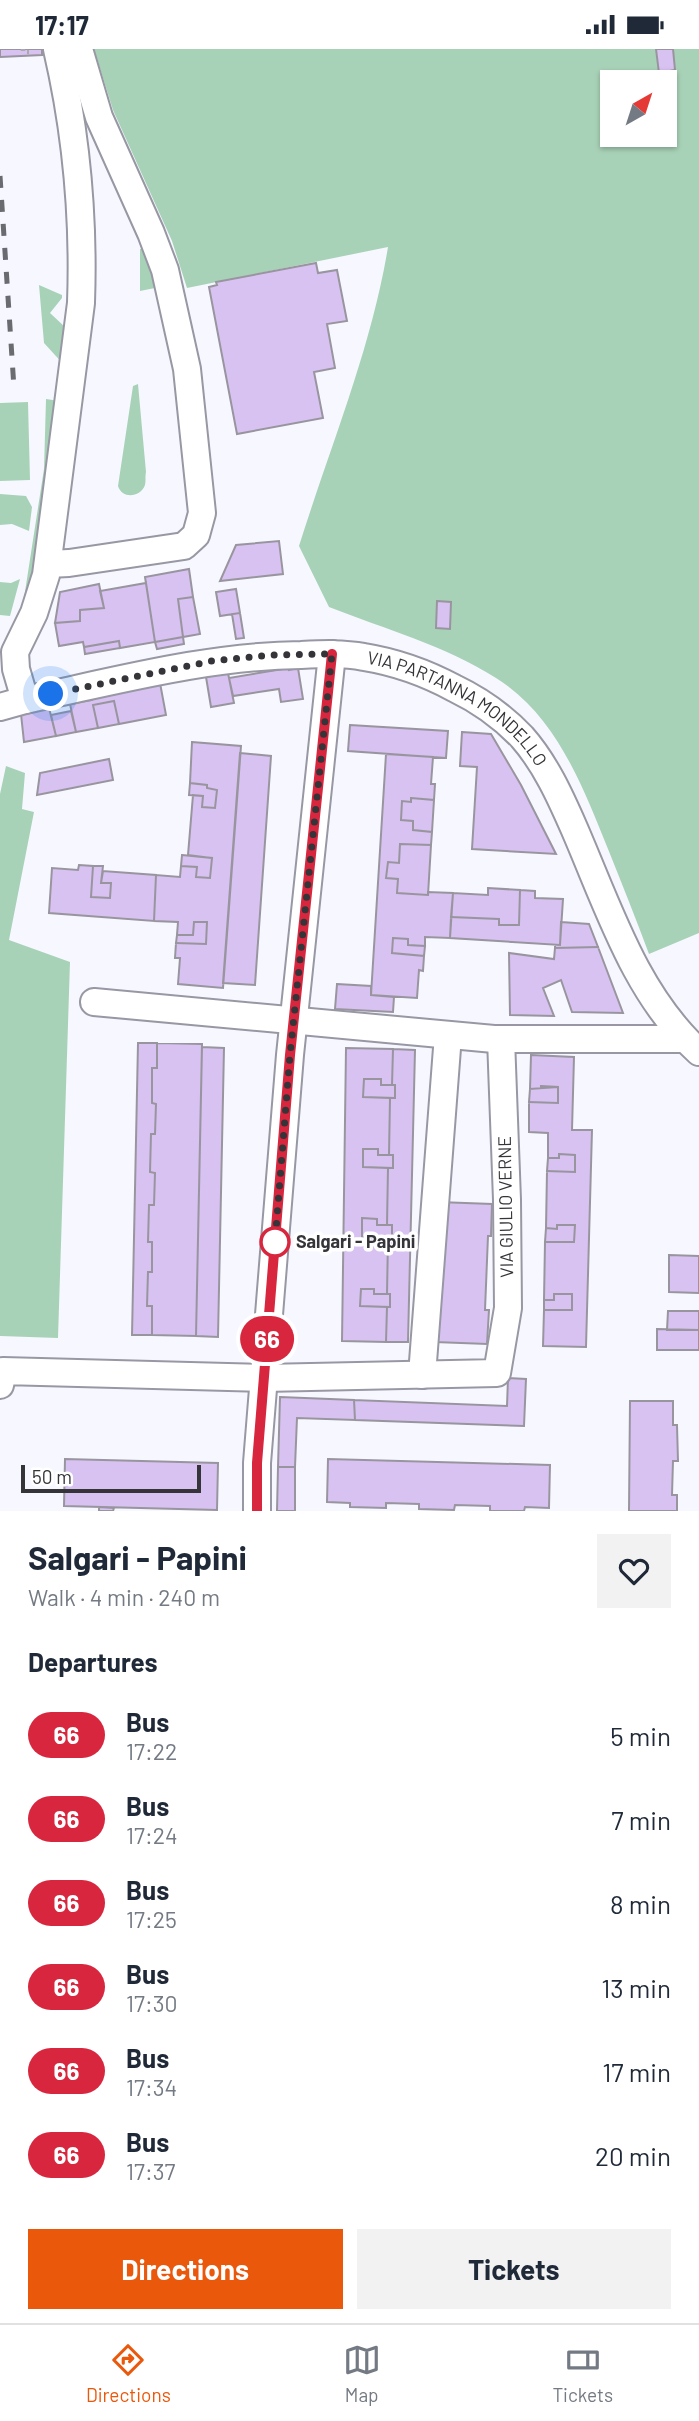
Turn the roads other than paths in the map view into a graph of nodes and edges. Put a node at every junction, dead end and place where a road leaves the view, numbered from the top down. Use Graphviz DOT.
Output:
graph roads {
  1 [pos="79,49"];
  2 [pos="47,51"];
  3 [pos="48,564"];
  4 [pos="18,644"];
  5 [pos="332,654"];
  6 [pos="0,665"];
  7 [pos="12,703"];
  8 [pos="94,1002"];
  9 [pos="294,1021"];
  10 [pos="448,1035"];
  11 [pos="501,1039"];
  12 [pos="692,1046"];
  13 [pos="422,1375"];
  14 [pos="2,1378"];
  15 [pos="264,1378"];
  16 [pos="257,1511"];
  1 -- 3 [label="street"];
  2 -- 3 [label="street"];
  3 -- 4 [label="street"];
  4 -- 6 [label="street"];
  4 -- 7 [label="street"];
  5 -- 7 [label="street, VIA PARTANNA MONDELLO"];
  5 -- 9 [label="street"];
  5 -- 12 [label="street, VIA PARTANNA MONDELLO"];
  8 -- 9 [label="street"];
  9 -- 10 [label="street"];
  9 -- 15 [label="street"];
  10 -- 11 [label="street"];
  10 -- 13 [label="street"];
  11 -- 12 [label="street"];
  11 -- 13 [label="street, VIA GIULIO VERNE"];
  13 -- 15 [label="street"];
  14 -- 15 [label="street"];
  15 -- 16 [label="street"];
}
